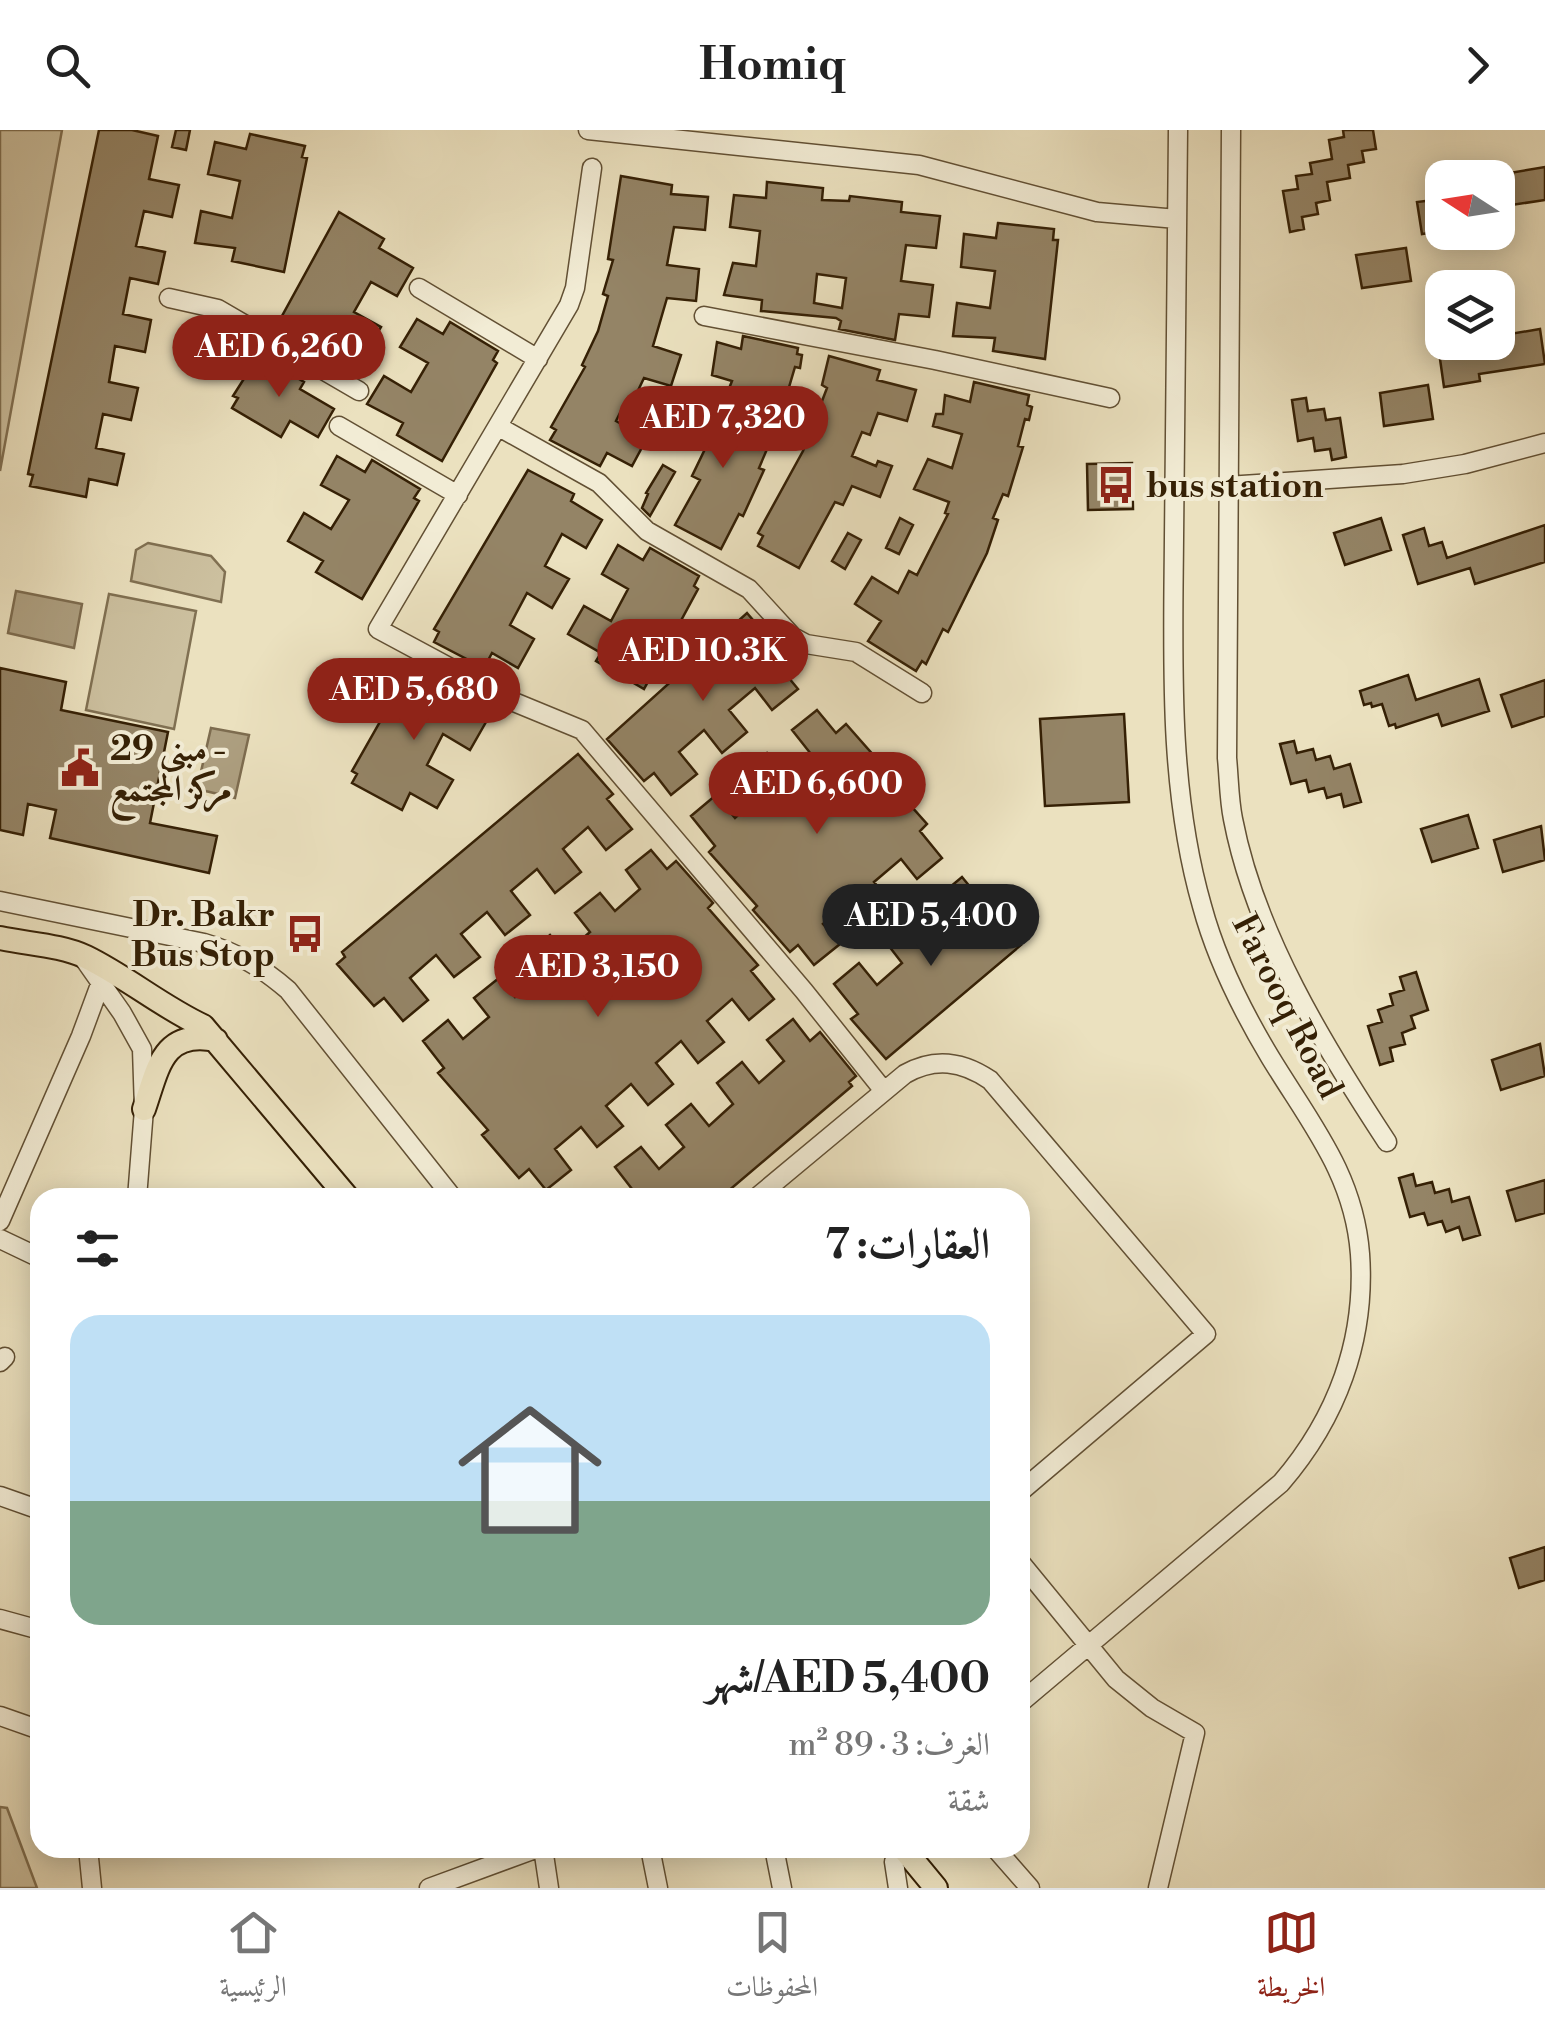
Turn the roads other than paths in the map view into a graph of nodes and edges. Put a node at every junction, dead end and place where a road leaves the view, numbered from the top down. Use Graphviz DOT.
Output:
graph roads {
  1 [pos="588,130"];
  2 [pos="1178,130"];
  3 [pos="1230,130"];
  4 [pos="592,168"];
  5 [pos="1177,219"];
  6 [pos="418,288"];
  7 [pos="169,298"];
  8 [pos="704,316"];
  9 [pos="538,359"];
  10 [pos="358,391"];
  11 [pos="1110,398"];
  12 [pos="338,426"];
  13 [pos="499,427"];
  14 [pos="1545,443"];
  15 [pos="1226,486"];
  16 [pos="458,495"];
  17 [pos="922,694"];
  18 [pos="0,901"];
  19 [pos="0,938"];
  20 [pos="82,955"];
  21 [pos="100,982"];
  22 [pos="176,1013"];
  23 [pos="216,1040"];
  24 [pos="161,1060"];
  25 [pos="884,1091"];
  26 [pos="144,1110"];
  27 [pos="1388,1142"];
  28 [pos="138,1188"];
  29 [pos="340,1188"];
  30 [pos="445,1188"];
  31 [pos="768,1188"];
  32 [pos="0,1220"];
  33 [pos="0,1240"];
  34 [pos="30,1254"];
  35 [pos="1030,1484"];
  36 [pos="0,1496"];
  37 [pos="30,1506"];
  38 [pos="1030,1574"];
  39 [pos="0,1618"];
  40 [pos="30,1627"];
  41 [pos="1088,1646"];
  42 [pos="1030,1695"];
  43 [pos="0,1716"];
  44 [pos="30,1726"];
  45 [pos="89,1858"];
  46 [pos="512,1858"];
  47 [pos="542,1858"];
  48 [pos="652,1858"];
  49 [pos="776,1858"];
  50 [pos="897,1858"];
  51 [pos="911,1858"];
  52 [pos="1003,1858"];
  53 [pos="92,1888"];
  54 [pos="429,1888"];
  55 [pos="549,1888"];
  56 [pos="658,1888"];
  57 [pos="782,1888"];
  58 [pos="898,1888"];
  59 [pos="936,1888"];
  60 [pos="1030,1888"];
  61 [pos="1158,1888"];
  1 -- 5 [label="street"];
  2 -- 5 [label="street, Farooq Road"];
  3 -- 15 [label="street"];
  4 -- 9 [label="street"];
  5 -- 41 [label="street, Farooq Road"];
  6 -- 9 [label="street"];
  7 -- 10 [label="street"];
  8 -- 11 [label="street"];
  9 -- 13 [label="street"];
  12 -- 16 [label="street"];
  13 -- 16 [label="street"];
  13 -- 17 [label="street"];
  14 -- 15 [label="street"];
  15 -- 27 [label="street"];
  16 -- 25 [label="street"];
  18 -- 30 [label="street"];
  19 -- 20 [label="main road"];
  20 -- 21 [label="street"];
  20 -- 22 [label="main road"];
  21 -- 26 [label="street"];
  21 -- 32 [label="street"];
  22 -- 23 [label="main road"];
  22 -- 24 [label="main road"];
  23 -- 24 [label="main road"];
  23 -- 29 [label="main road"];
  24 -- 26 [label="main road"];
  25 -- 31 [label="street"];
  25 -- 35 [label="street"];
  26 -- 28 [label="street"];
  33 -- 34 [label="street"];
  36 -- 37 [label="street"];
  38 -- 41 [label="street"];
  39 -- 40 [label="street"];
  41 -- 42 [label="street, Farooq Road"];
  41 -- 61 [label="street"];
  43 -- 44 [label="street"];
  45 -- 53 [label="street"];
  46 -- 54 [label="street"];
  47 -- 55 [label="street"];
  48 -- 56 [label="street"];
  49 -- 57 [label="street"];
  50 -- 58 [label="street"];
  51 -- 59 [label="main road"];
  52 -- 60 [label="street"];
}
